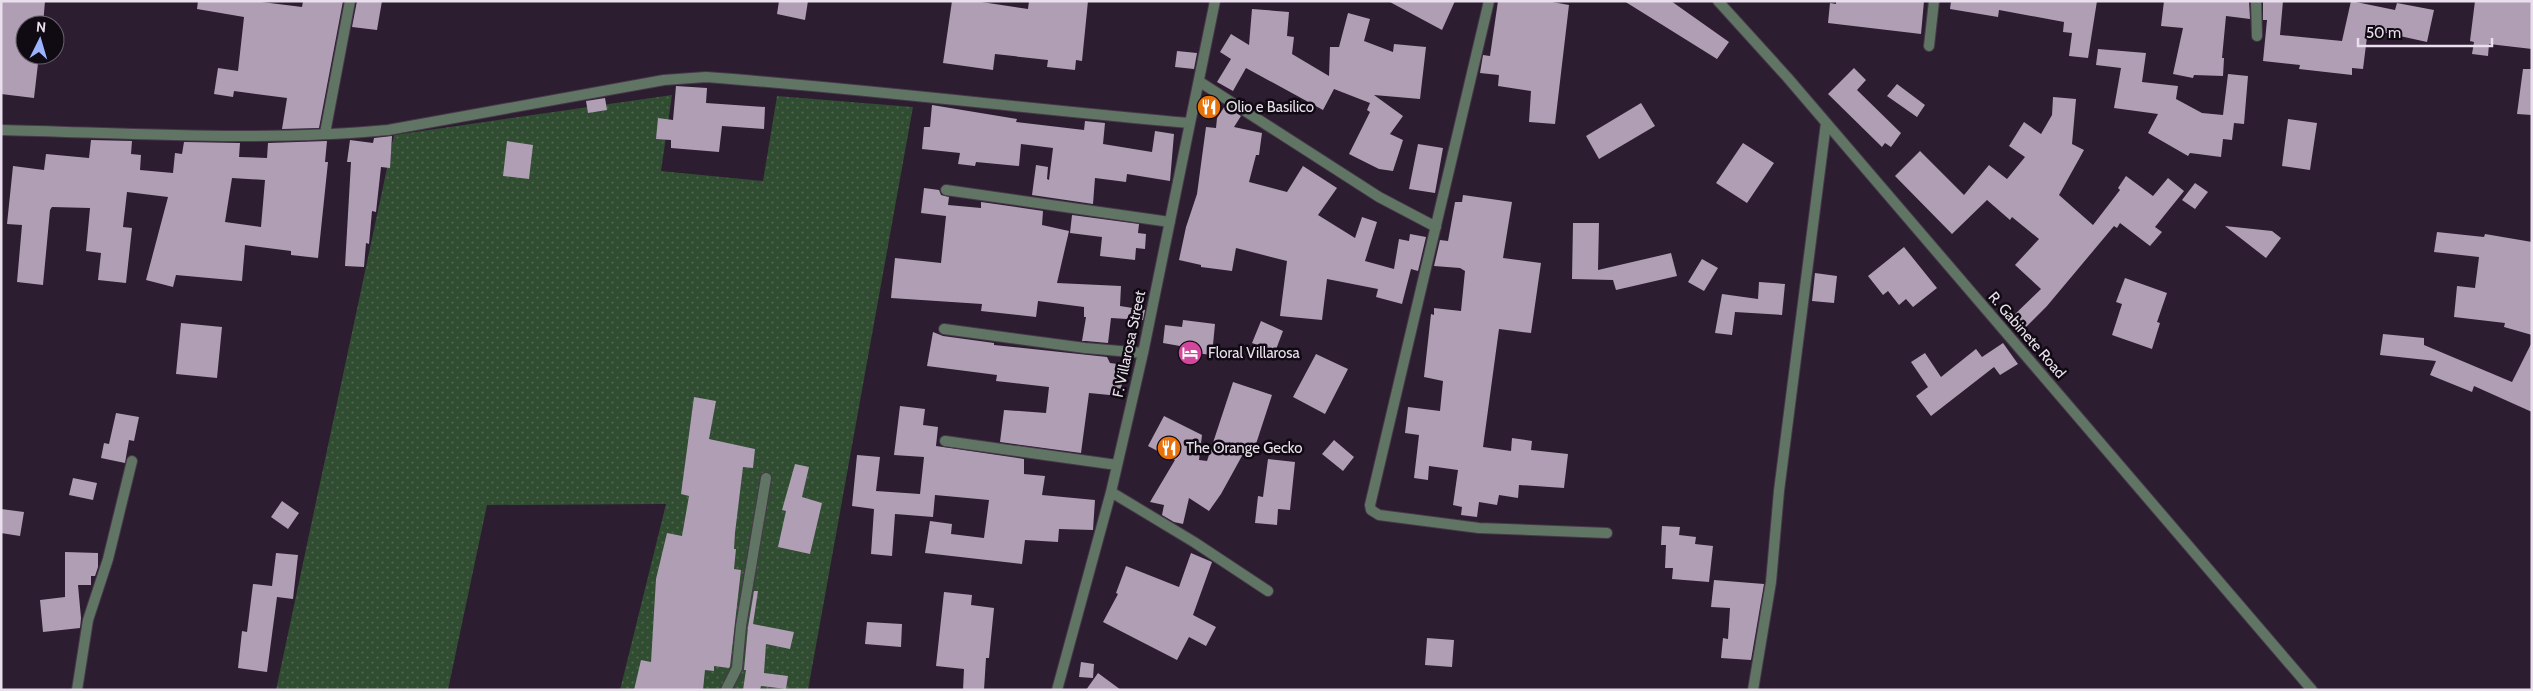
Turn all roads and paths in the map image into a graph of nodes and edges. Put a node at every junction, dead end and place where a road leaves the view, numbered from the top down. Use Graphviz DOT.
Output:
graph roads {
  1 [pos="350,1"];
  2 [pos="1216,1"];
  3 [pos="1489,1"];
  4 [pos="1718,1"];
  5 [pos="1934,1"];
  6 [pos="2256,1"];
  7 [pos="2257,36"];
  8 [pos="1929,46"];
  9 [pos="1200,82"];
  10 [pos="1189,123"];
  11 [pos="1826,124"];
  12 [pos="1,130"];
  13 [pos="324,133"];
  14 [pos="946,190"];
  15 [pos="1170,222"];
  16 [pos="1436,227"];
  17 [pos="944,329"];
  18 [pos="1142,353"];
  19 [pos="945,441"];
  20 [pos="132,461"];
  21 [pos="1117,465"];
  22 [pos="766,478"];
  23 [pos="1111,492"];
  24 [pos="1607,533"];
  25 [pos="1268,591"];
  26 [pos="77,690"];
  27 [pos="726,690"];
  28 [pos="1057,690"];
  29 [pos="1753,690"];
  30 [pos="2312,690"];
  1 -- 13 [label="street"];
  2 -- 9 [label="street, F. Villarosa Street"];
  3 -- 16 [label="street"];
  4 -- 11 [label="street, R. Gabinete Road"];
  5 -- 8 [label="street"];
  6 -- 7 [label="street"];
  9 -- 10 [label="street, F. Villarosa Street"];
  9 -- 16 [label="street"];
  10 -- 13 [label="street"];
  10 -- 15 [label="street, F. Villarosa Street"];
  11 -- 29 [label="street"];
  11 -- 30 [label="street, R. Gabinete Road"];
  12 -- 13 [label="street"];
  14 -- 15 [label="street"];
  15 -- 18 [label="street, F. Villarosa Street"];
  16 -- 24 [label="street"];
  17 -- 18 [label="street"];
  18 -- 21 [label="street, F. Villarosa Street"];
  19 -- 21 [label="street"];
  20 -- 26 [label="street"];
  21 -- 23 [label="street, F. Villarosa Street"];
  22 -- 27 [label="street"];
  23 -- 25 [label="street"];
  23 -- 28 [label="street, F. Villarosa Street"];
}
